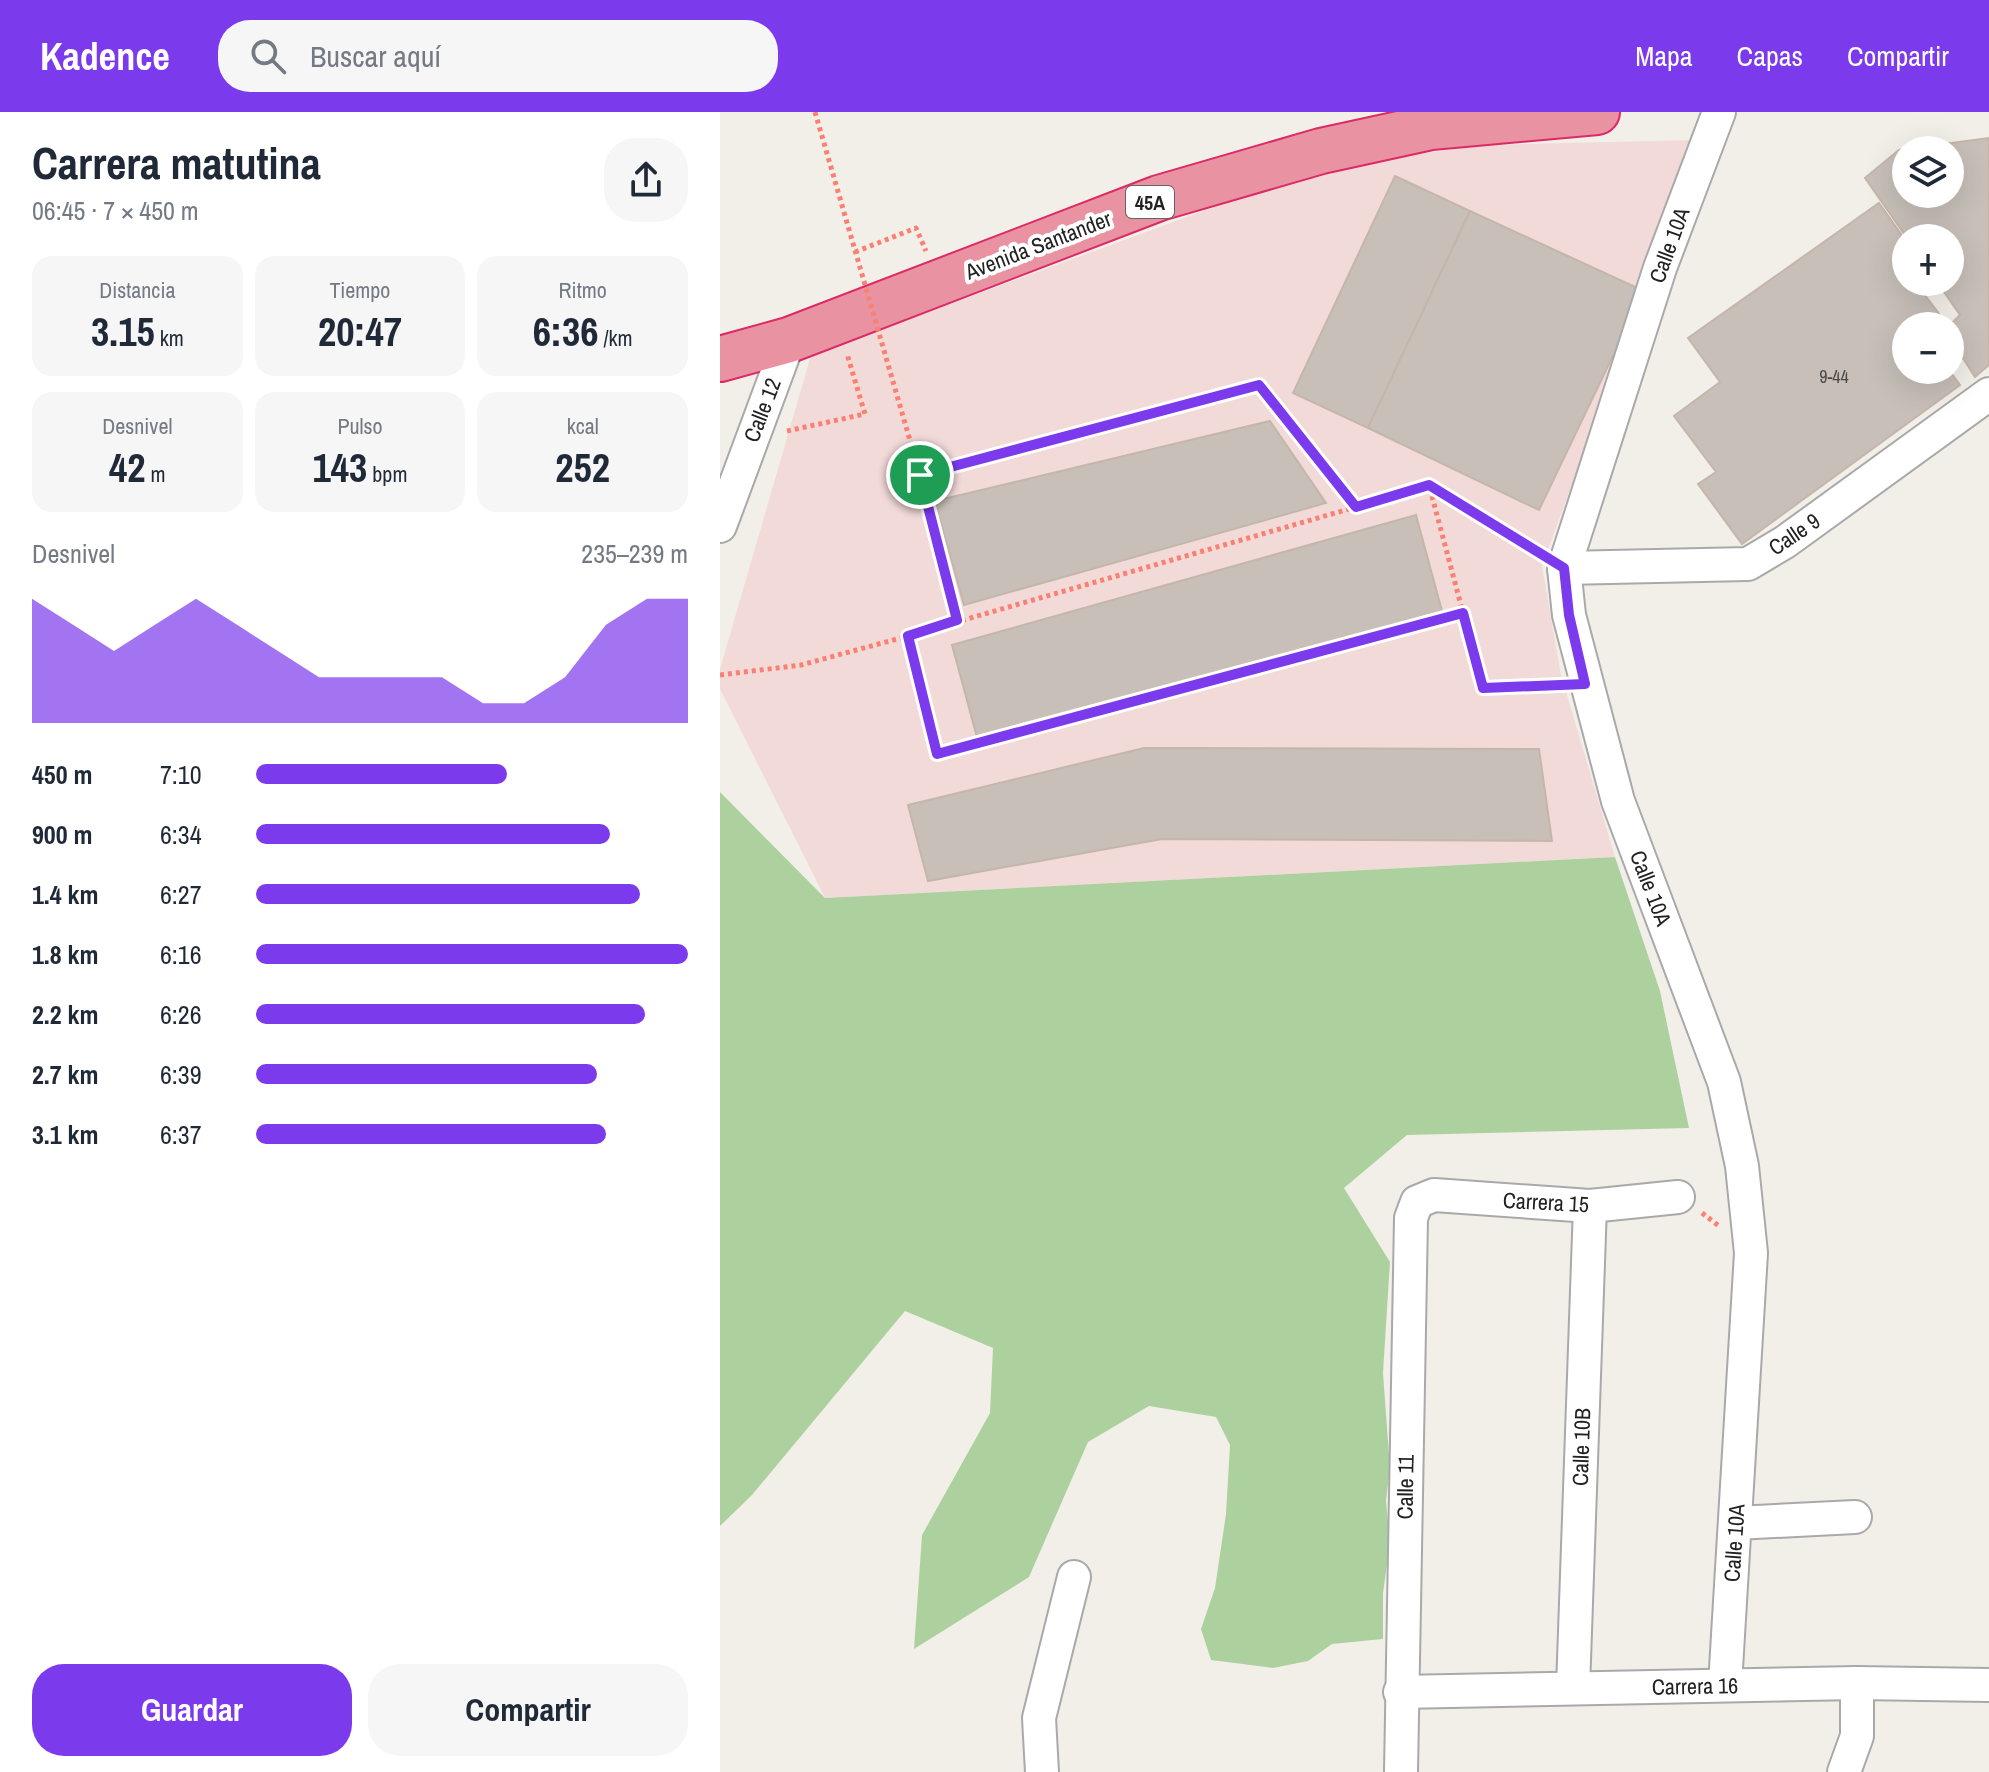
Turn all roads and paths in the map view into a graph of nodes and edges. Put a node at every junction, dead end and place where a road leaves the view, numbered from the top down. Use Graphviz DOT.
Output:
graph roads {
  1 [pos="815,112"];
  2 [pos="1597,112"];
  3 [pos="1719,112"];
  4 [pos="855,252"];
  5 [pos="939,282"];
  6 [pos="879,336"];
  7 [pos="868,339"];
  8 [pos="789,340"];
  9 [pos="845,347"];
  10 [pos="720,359"];
  11 [pos="1989,394"];
  12 [pos="736,442"];
  13 [pos="920,475"];
  14 [pos="1429,485"];
  15 [pos="1356,507"];
  16 [pos="720,526"];
  17 [pos="1564,568"];
  18 [pos="1463,613"];
  19 [pos="957,620"];
  20 [pos="908,636"];
  21 [pos="720,675"];
  22 [pos="1585,684"];
  23 [pos="1678,1197"];
  24 [pos="1417,1202"];
  25 [pos="1590,1206"];
  26 [pos="1855,1517"];
  27 [pos="1736,1523"];
  28 [pos="1074,1577"];
  29 [pos="1857,1683"];
  30 [pos="1725,1685"];
  31 [pos="1989,1685"];
  32 [pos="1573,1688"];
  33 [pos="1400,1692"];
  34 [pos="1042,1772"];
  35 [pos="1401,1772"];
  36 [pos="1844,1772"];
  1 -- 4 [label="path, bridge"];
  2 -- 5 [label="highway, Avenida Santander / 45A"];
  3 -- 17 [label="street, Calle 10A"];
  4 -- 5 [label="path"];
  4 -- 6 [label="path, bridge"];
  5 -- 8 [label="highway, Avenida Santander / 45A"];
  6 -- 7 [label="path"];
  6 -- 13 [label="path, bridge"];
  8 -- 10 [label="highway, Avenida Santander / 45A"];
  8 -- 12 [label="street, Calle 12"];
  9 -- 12 [label="path"];
  11 -- 17 [label="street, Calle 9"];
  12 -- 16 [label="street, Calle 12"];
  13 -- 15 [label="path"];
  13 -- 19 [label="path"];
  14 -- 15 [label="path"];
  14 -- 17 [label="path"];
  14 -- 18 [label="path"];
  15 -- 19 [label="path"];
  17 -- 22 [label="street, Calle 10A"];
  18 -- 20 [label="path"];
  18 -- 22 [label="path"];
  19 -- 20 [label="path"];
  20 -- 21 [label="path"];
  22 -- 27 [label="street, Calle 10A"];
  23 -- 25 [label="street, Carrera 15"];
  24 -- 25 [label="street, Carrera 15"];
  24 -- 33 [label="street, Calle 11"];
  25 -- 32 [label="street, Calle 10B"];
  26 -- 27 [label="street"];
  27 -- 30 [label="street, Calle 10A"];
  28 -- 34 [label="street"];
  29 -- 30 [label="street, Carrera 16"];
  29 -- 31 [label="street, Carrera 16"];
  29 -- 36 [label="street"];
  30 -- 32 [label="street, Carrera 16"];
  32 -- 33 [label="street, Carrera 16"];
  33 -- 35 [label="street, Calle 11"];
}
